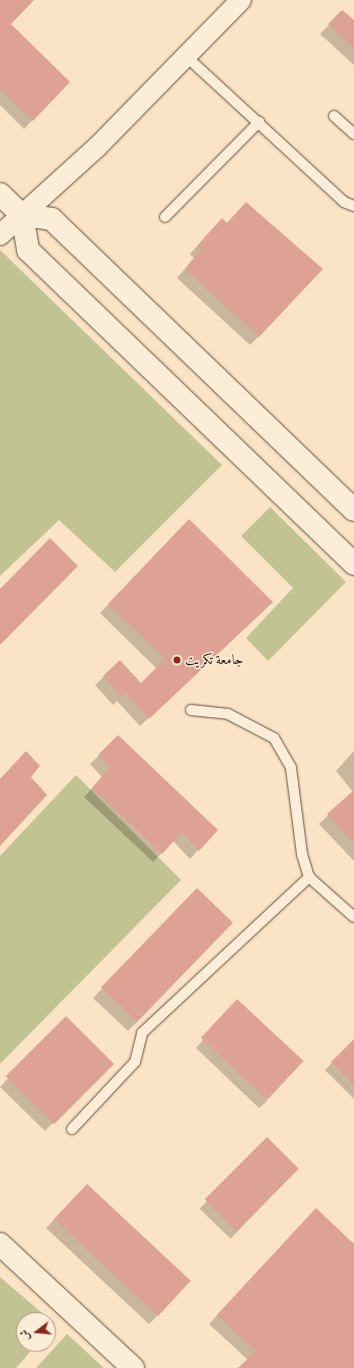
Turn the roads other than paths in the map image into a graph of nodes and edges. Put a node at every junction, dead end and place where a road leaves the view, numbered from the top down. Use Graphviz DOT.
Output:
graph roads {
  1 [pos="241,0"];
  2 [pos="188,58"];
  3 [pos="334,116"];
  4 [pos="259,122"];
  5 [pos="354,134"];
  6 [pos="0,194"];
  7 [pos="354,206"];
  8 [pos="22,215"];
  9 [pos="165,216"];
  10 [pos="0,236"];
  11 [pos="354,510"];
  12 [pos="354,564"];
  13 [pos="191,710"];
  14 [pos="310,877"];
  15 [pos="354,917"];
  16 [pos="72,1129"];
  17 [pos="0,1244"];
  18 [pos="134,1368"];
  1 -- 2 [label="street"];
  2 -- 4 [label="lane"];
  2 -- 8 [label="street"];
  3 -- 5 [label="lane"];
  4 -- 7 [label="lane"];
  4 -- 9 [label="lane"];
  6 -- 8 [label="street"];
  8 -- 10 [label="street"];
  8 -- 11 [label="street"];
  8 -- 12 [label="street"];
  13 -- 14 [label="lane"];
  14 -- 15 [label="lane"];
  14 -- 16 [label="lane"];
  17 -- 18 [label="street"];
}
